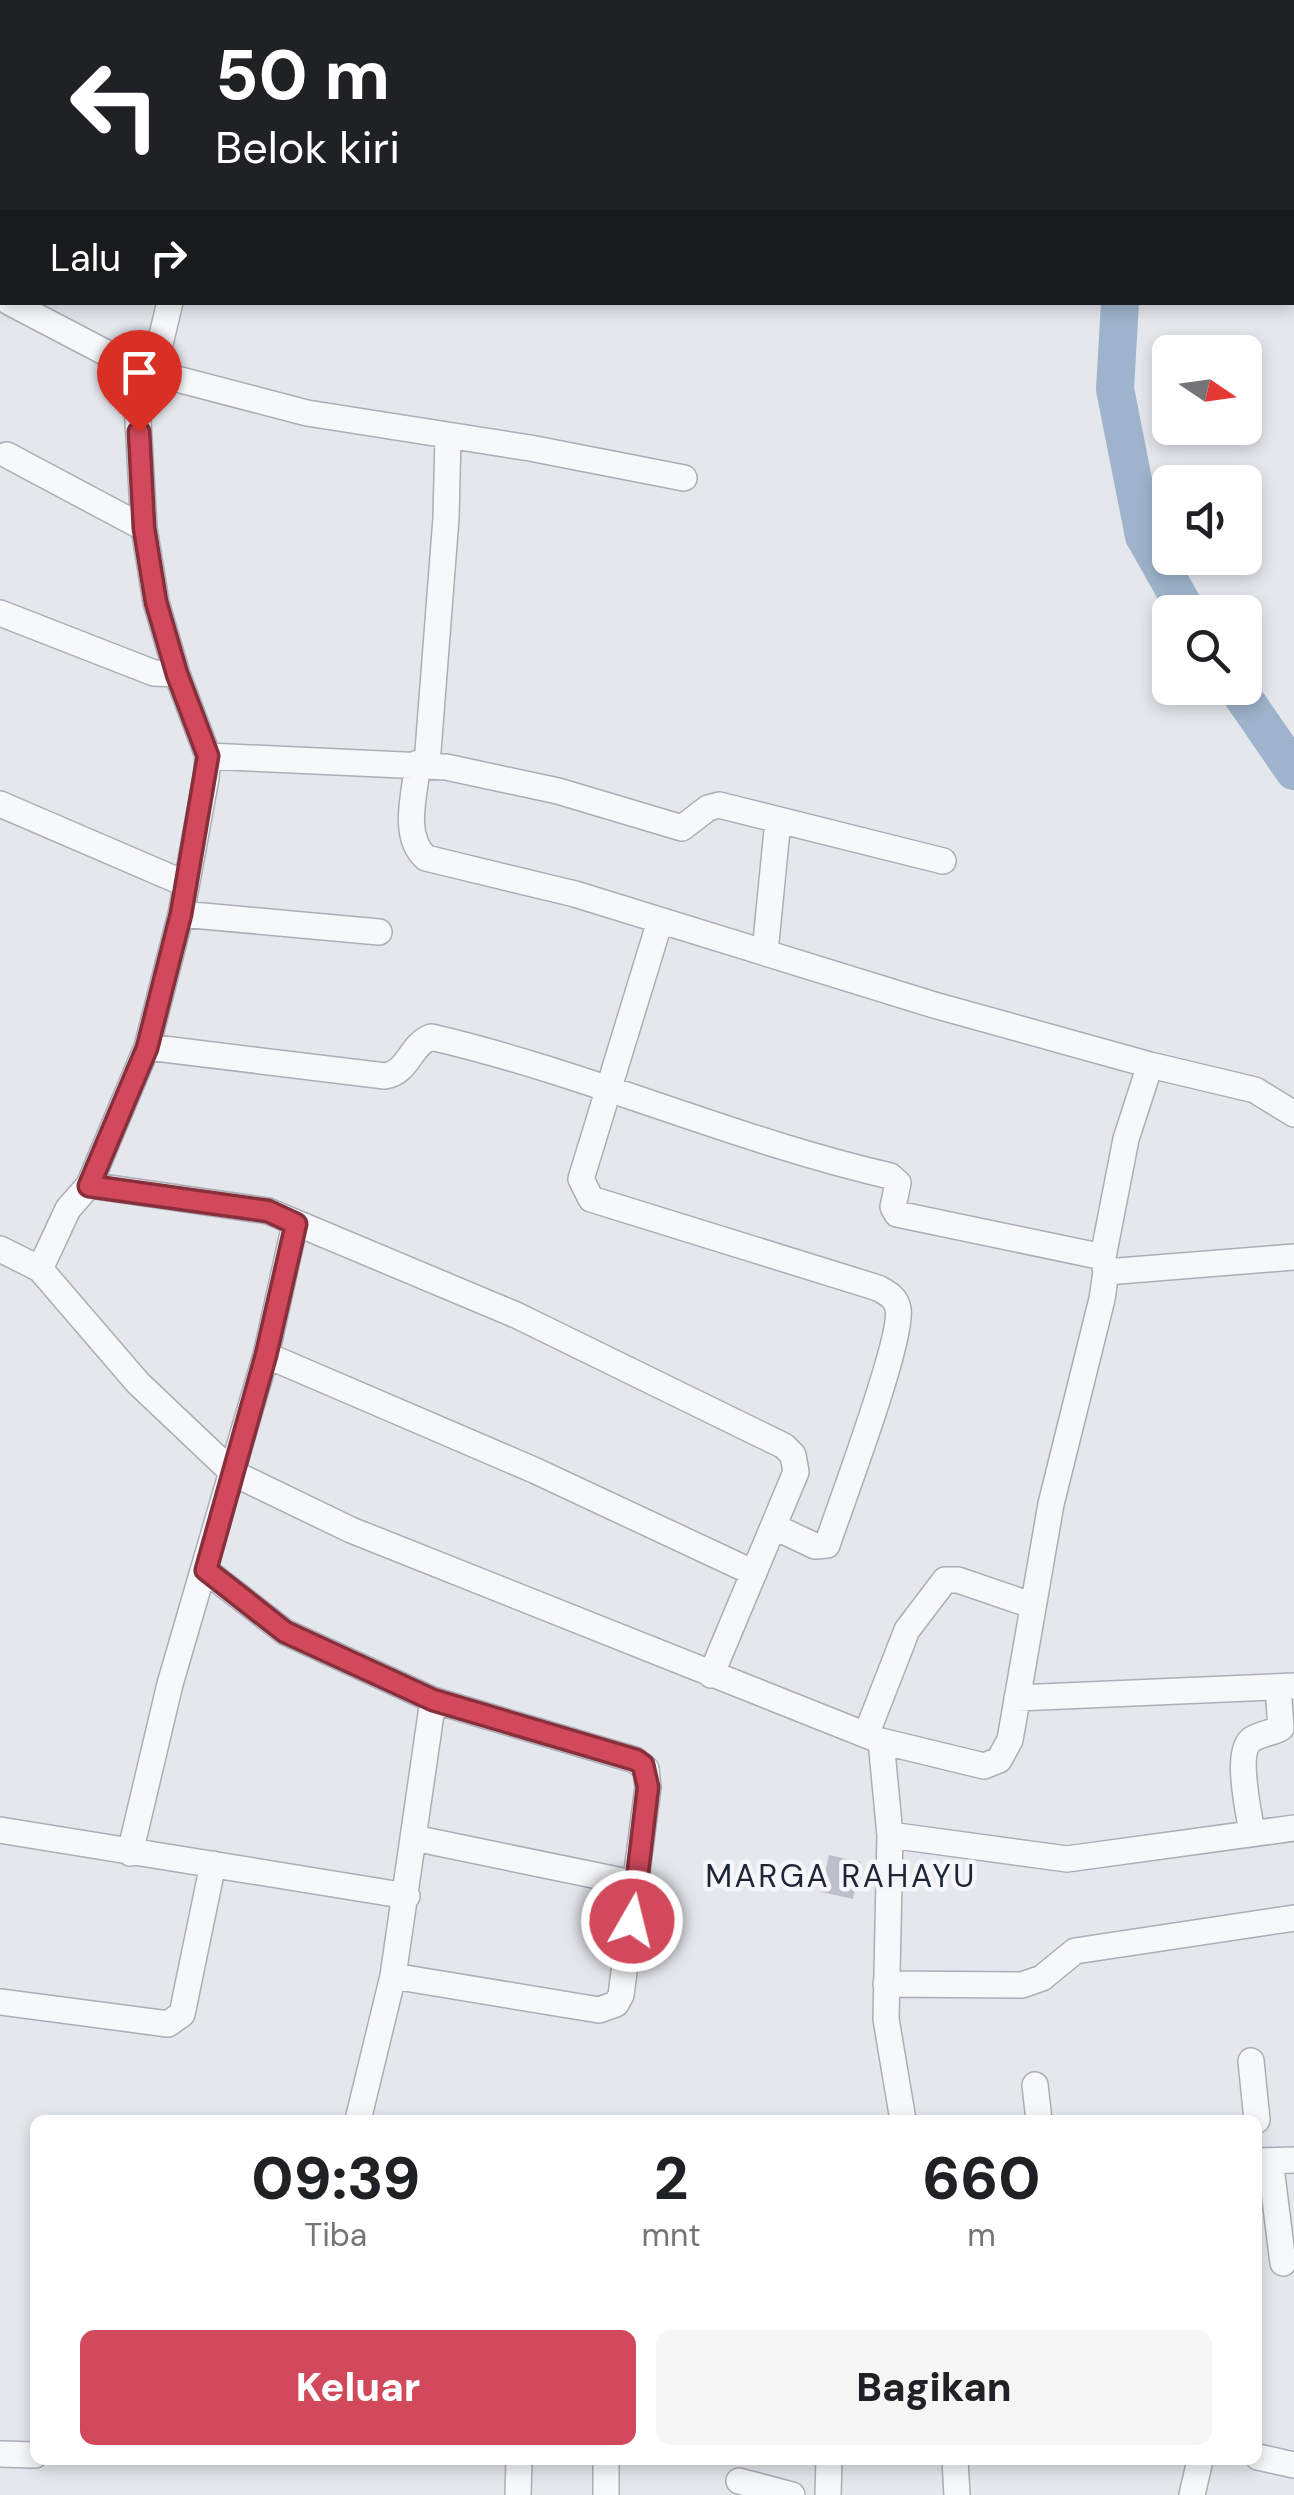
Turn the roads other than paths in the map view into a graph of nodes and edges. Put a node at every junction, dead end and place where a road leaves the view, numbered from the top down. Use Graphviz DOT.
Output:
graph roads {
  1 [pos="16,305"];
  2 [pos="169,305"];
  3 [pos="144,370"];
  4 [pos="448,438"];
  5 [pos="7,455"];
  6 [pos="684,478"];
  7 [pos="144,528"];
  8 [pos="0,613"];
  9 [pos="177,674"];
  10 [pos="208,756"];
  11 [pos="422,764"];
  12 [pos="0,804"];
  13 [pos="778,820"];
  14 [pos="943,861"];
  15 [pos="186,884"];
  16 [pos="181,914"];
  17 [pos="660,920"];
  18 [pos="379,932"];
  19 [pos="765,952"];
  20 [pos="147,1048"];
  21 [pos="1150,1065"];
  22 [pos="608,1087"];
  23 [pos="1294,1114"];
  24 [pos="89,1186"];
  25 [pos="296,1224"];
  26 [pos="0,1249"];
  27 [pos="1294,1257"];
  28 [pos="1105,1264"];
  29 [pos="40,1269"];
  30 [pos="266,1355"];
  31 [pos="233,1473"];
  32 [pos="774,1527"];
  33 [pos="206,1570"];
  34 [pos="754,1573"];
  35 [pos="1031,1604"];
  36 [pos="711,1675"];
  37 [pos="1286,1687"];
  38 [pos="1016,1698"];
  39 [pos="433,1700"];
  40 [pos="874,1738"];
  41 [pos="1294,1828"];
  42 [pos="0,1830"];
  43 [pos="1252,1834"];
  44 [pos="890,1835"];
  45 [pos="414,1838"];
  46 [pos="130,1853"];
  47 [pos="213,1864"];
  48 [pos="637,1884"];
  49 [pos="406,1896"];
  50 [pos="1294,1918"];
  51 [pos="393,1976"];
  52 [pos="886,1984"];
  53 [pos="0,2002"];
  54 [pos="1251,2061"];
  55 [pos="1035,2084"];
  56 [pos="359,2115"];
  57 [pos="902,2115"];
  58 [pos="1038,2115"];
  59 [pos="1256,2115"];
  60 [pos="1294,2160"];
  61 [pos="1263,2166"];
  62 [pos="1278,2264"];
  63 [pos="0,2454"];
  64 [pos="30,2455"];
  65 [pos="1262,2458"];
  66 [pos="519,2465"];
  67 [pos="606,2465"];
  68 [pos="829,2465"];
  69 [pos="954,2465"];
  70 [pos="1199,2465"];
  71 [pos="1294,2465"];
  72 [pos="739,2480"];
  73 [pos="518,2495"];
  74 [pos="606,2495"];
  75 [pos="792,2495"];
  76 [pos="828,2495"];
  77 [pos="956,2495"];
  78 [pos="1192,2495"];
  1 -- 3 [label="street"];
  2 -- 3 [label="street"];
  3 -- 4 [label="street"];
  3 -- 7 [label="street"];
  4 -- 6 [label="street"];
  4 -- 11 [label="street"];
  5 -- 7 [label="street"];
  7 -- 9 [label="street"];
  8 -- 9 [label="street"];
  9 -- 10 [label="street"];
  10 -- 11 [label="street"];
  10 -- 15 [label="street"];
  11 -- 13 [label="street"];
  11 -- 17 [label="street"];
  12 -- 15 [label="street"];
  13 -- 14 [label="street"];
  13 -- 19 [label="street"];
  15 -- 16 [label="street"];
  16 -- 18 [label="street"];
  16 -- 20 [label="street"];
  17 -- 19 [label="street"];
  17 -- 22 [label="street"];
  19 -- 21 [label="street"];
  20 -- 22 [label="street"];
  20 -- 24 [label="street"];
  21 -- 23 [label="street"];
  21 -- 28 [label="street"];
  22 -- 28 [label="street"];
  22 -- 32 [label="street"];
  24 -- 25 [label="street"];
  24 -- 29 [label="street"];
  25 -- 30 [label="street"];
  25 -- 32 [label="street"];
  26 -- 29 [label="street"];
  27 -- 28 [label="street"];
  28 -- 35 [label="street"];
  29 -- 31 [label="street"];
  30 -- 31 [label="street"];
  30 -- 34 [label="street"];
  31 -- 33 [label="street"];
  31 -- 36 [label="street"];
  32 -- 34 [label="street"];
  33 -- 39 [label="street"];
  33 -- 46 [label="street"];
  34 -- 36 [label="street"];
  35 -- 38 [label="street"];
  35 -- 40 [label="street"];
  36 -- 40 [label="street"];
  37 -- 38 [label="street"];
  37 -- 43 [label="street"];
  38 -- 40 [label="street"];
  39 -- 45 [label="street"];
  39 -- 48 [label="street"];
  40 -- 44 [label="street"];
  41 -- 43 [label="street"];
  42 -- 46 [label="street"];
  43 -- 44 [label="street"];
  44 -- 52 [label="street"];
  45 -- 48 [label="street"];
  45 -- 49 [label="street"];
  46 -- 47 [label="street"];
  47 -- 49 [label="street"];
  47 -- 53 [label="street"];
  48 -- 51 [label="street"];
  49 -- 51 [label="street"];
  50 -- 52 [label="street"];
  51 -- 56 [label="street"];
  52 -- 57 [label="street"];
  54 -- 59 [label="street"];
  55 -- 58 [label="street"];
  60 -- 61 [label="street"];
  61 -- 62 [label="street"];
  63 -- 64 [label="street"];
  65 -- 71 [label="street"];
  66 -- 73 [label="street"];
  67 -- 74 [label="street"];
  68 -- 76 [label="street"];
  69 -- 77 [label="street"];
  70 -- 78 [label="street"];
  72 -- 75 [label="street"];
}
